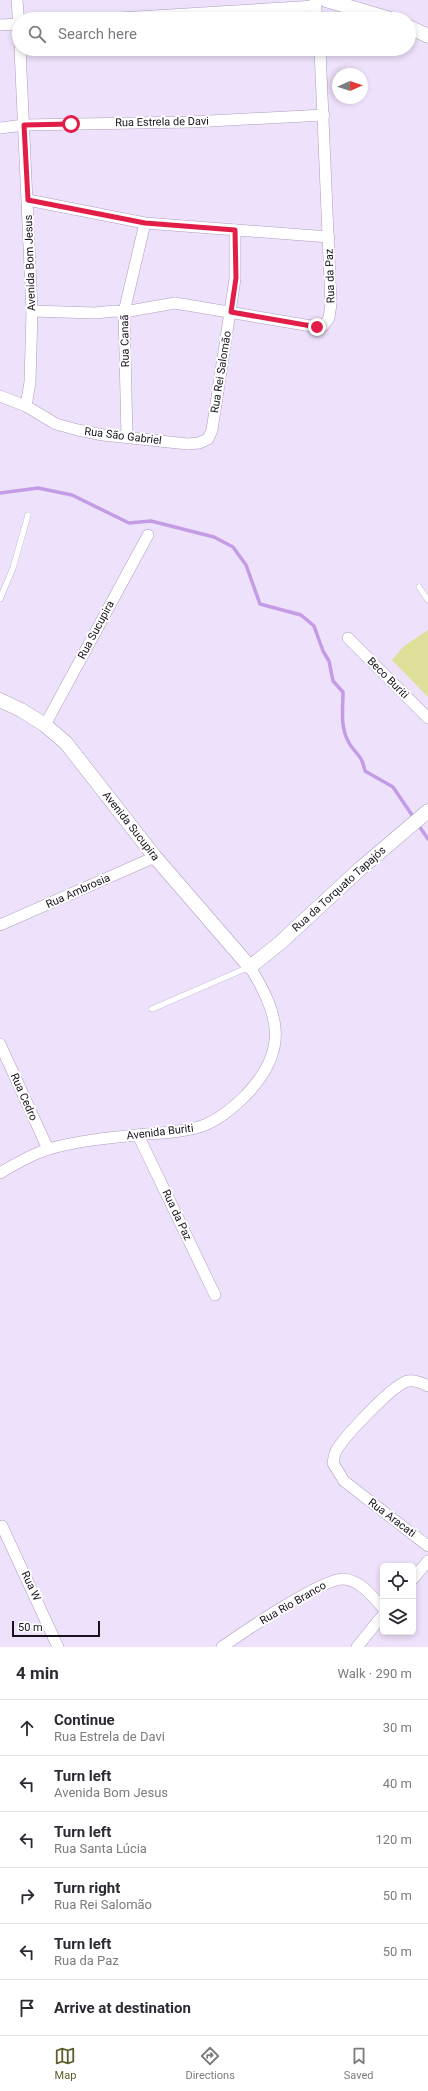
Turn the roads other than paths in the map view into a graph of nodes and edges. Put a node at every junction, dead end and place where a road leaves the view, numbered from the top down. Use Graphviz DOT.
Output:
graph roads {
  1 [pos="18,0"];
  2 [pos="319,2"];
  3 [pos="18,12"];
  4 [pos="193,12"];
  5 [pos="318,12"];
  6 [pos="361,12"];
  7 [pos="0,25"];
  8 [pos="12,25"];
  9 [pos="416,30"];
  10 [pos="428,36"];
  11 [pos="20,56"];
  12 [pos="320,56"];
  13 [pos="324,115"];
  14 [pos="24,125"];
  15 [pos="0,128"];
  16 [pos="28,200"];
  17 [pos="145,223"];
  18 [pos="235,230"];
  19 [pos="329,237"];
  20 [pos="32,311"];
  21 [pos="124,312"];
  22 [pos="231,312"];
  23 [pos="0,396"];
  24 [pos="26,406"];
  25 [pos="214,419"];
  26 [pos="127,437"];
  27 [pos="28,515"];
  28 [pos="148,535"];
  29 [pos="419,587"];
  30 [pos="0,598"];
  31 [pos="428,600"];
  32 [pos="348,638"];
  33 [pos="0,700"];
  34 [pos="428,718"];
  35 [pos="45,725"];
  36 [pos="424,814"];
  37 [pos="155,857"];
  38 [pos="0,925"];
  39 [pos="250,967"];
  40 [pos="152,1009"];
  41 [pos="0,1044"];
  42 [pos="138,1135"];
  43 [pos="48,1149"];
  44 [pos="0,1173"];
  45 [pos="215,1295"];
  46 [pos="428,1386"];
  47 [pos="2,1526"];
  48 [pos="428,1546"];
  49 [pos="428,1561"];
  50 [pos="416,1575"];
  51 [pos="380,1605"];
  52 [pos="380,1619"];
  53 [pos="58,1647"];
  54 [pos="222,1647"];
  55 [pos="357,1647"];
  1 -- 3 [label="street"];
  2 -- 4 [label="street"];
  2 -- 5 [label="street"];
  2 -- 6 [label="street"];
  7 -- 8 [label="street"];
  9 -- 10 [label="street"];
  11 -- 14 [label="street, Avenida Bom Jesus"];
  12 -- 13 [label="street, Rua da Paz"];
  13 -- 14 [label="street, Rua Estrela de Davi"];
  13 -- 19 [label="street, Rua da Paz"];
  14 -- 15 [label="street, Rua Estrela de Davi"];
  14 -- 16 [label="street, Avenida Bom Jesus"];
  16 -- 17 [label="street"];
  16 -- 20 [label="street, Avenida Bom Jesus"];
  17 -- 18 [label="street"];
  17 -- 21 [label="street, Rua Canaã"];
  18 -- 19 [label="street"];
  18 -- 22 [label="street, Rua Rei Salomão"];
  19 -- 22 [label="street, Rua da Paz"];
  20 -- 21 [label="street, Rua da Paz"];
  20 -- 24 [label="street, Avenida Bom Jesus"];
  21 -- 22 [label="street, Rua da Paz"];
  21 -- 26 [label="street, Rua Canaã"];
  22 -- 25 [label="street, Rua Rei Salomão"];
  23 -- 24 [label="street, Rua São Gabriel"];
  24 -- 26 [label="street, Rua São Gabriel"];
  25 -- 26 [label="street, Rua São Gabriel"];
  27 -- 30 [label="lane"];
  28 -- 35 [label="street, Rua Sucupira"];
  29 -- 31 [label="lane"];
  32 -- 34 [label="street, Beco Buriti"];
  33 -- 35 [label="street, Avenida Sucupira"];
  35 -- 37 [label="street, Avenida Sucupira"];
  36 -- 39 [label="street, Rua da Torquato Tapajós"];
  37 -- 38 [label="street, Rua Ambrosia"];
  37 -- 39 [label="street, Avenida Sucupira"];
  39 -- 40 [label="lane"];
  39 -- 42 [label="street, Avenida Buriti"];
  41 -- 43 [label="street, Rua Cedro"];
  42 -- 43 [label="street, Avenida Buriti"];
  42 -- 45 [label="street, Rua da Paz"];
  43 -- 44 [label="street, Avenida Buriti"];
  46 -- 48 [label="street, Rua Aracati"];
  47 -- 53 [label="street, Rua W"];
  49 -- 50 [label="street"];
  51 -- 54 [label="street, Rua Rio Branco"];
  52 -- 55 [label="street"];
}
